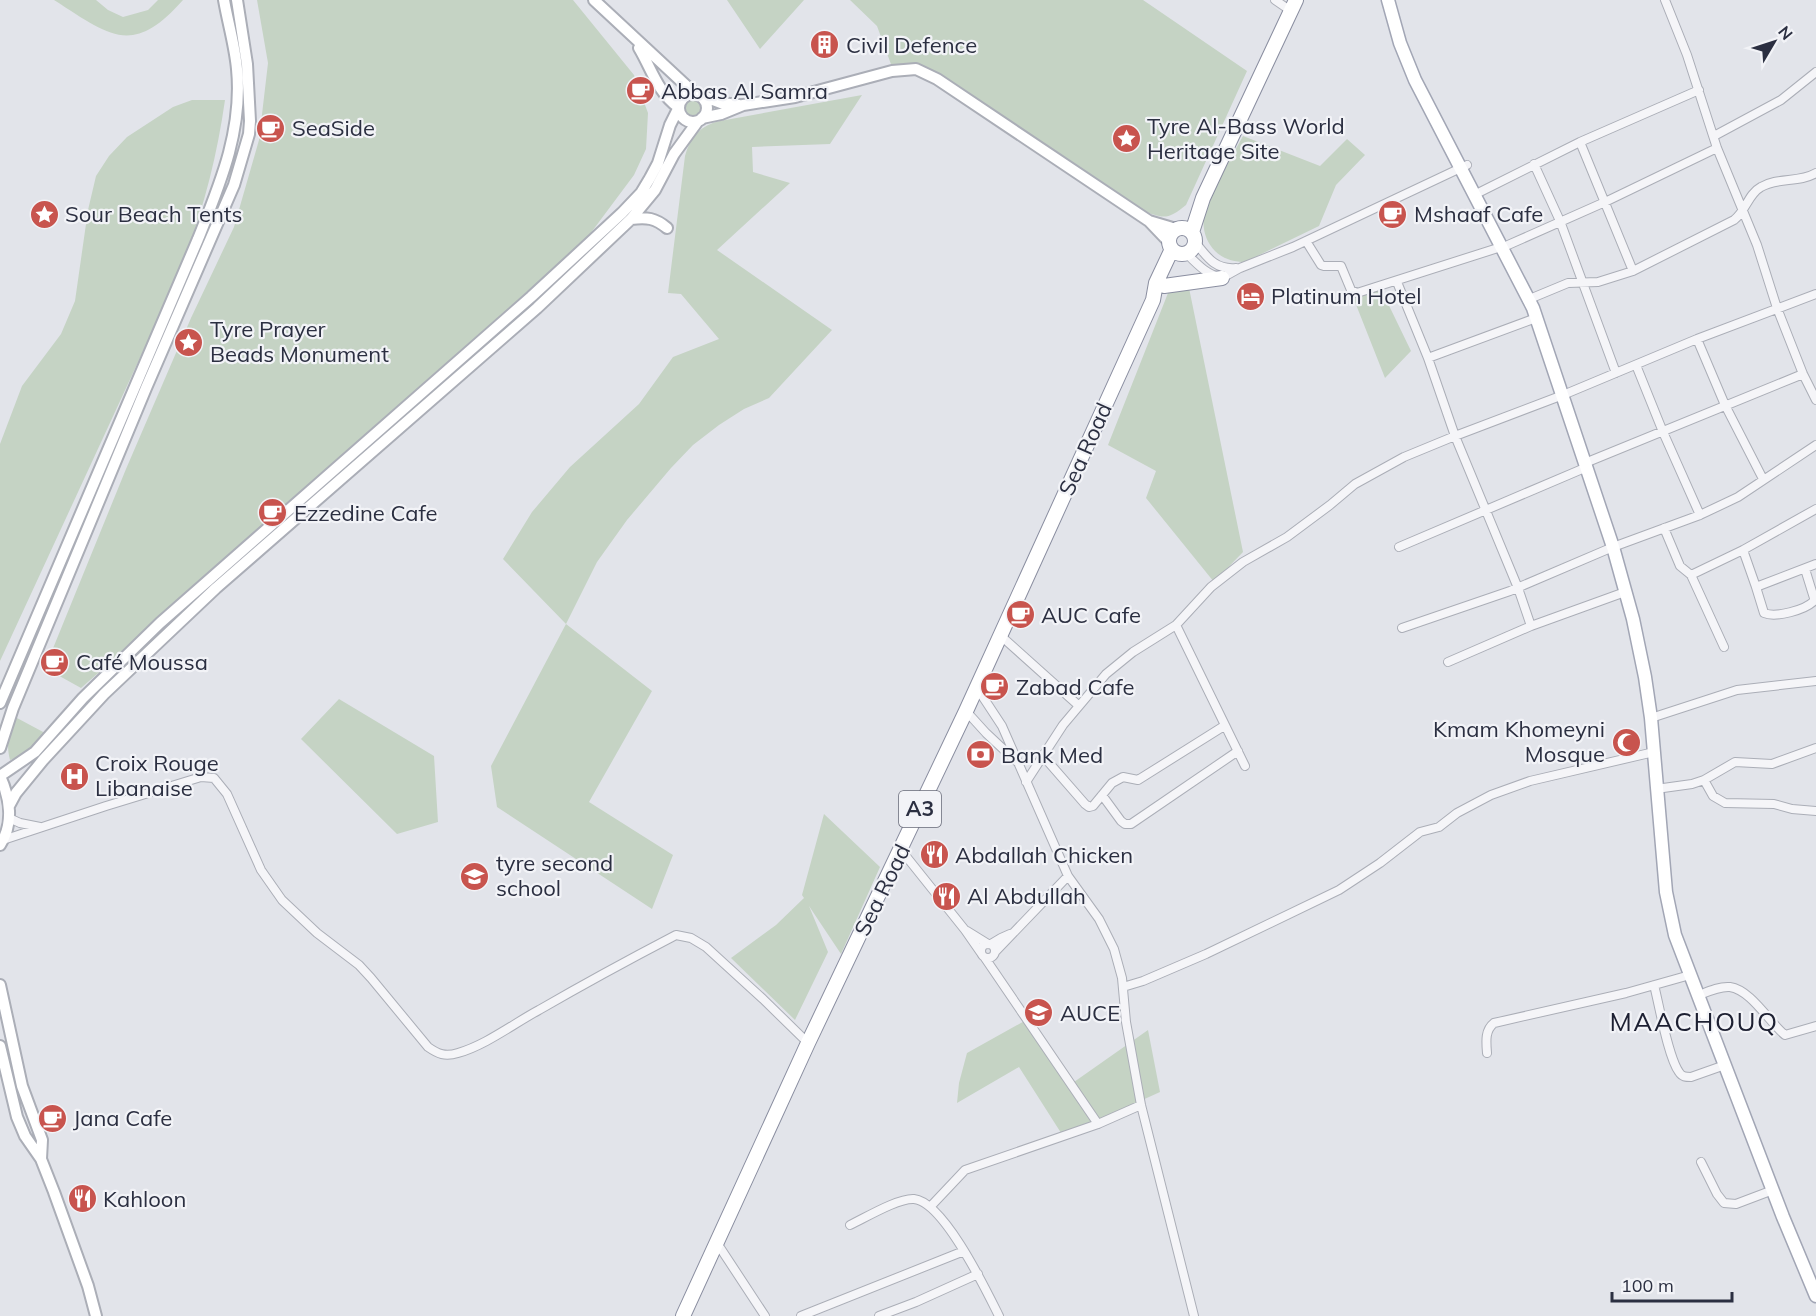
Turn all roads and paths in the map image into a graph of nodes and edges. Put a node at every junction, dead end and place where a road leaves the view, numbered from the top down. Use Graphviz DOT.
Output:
graph roads {
  1 [pos="224,0"];
  2 [pos="237,0"];
  3 [pos="594,0"];
  4 [pos="1275,0"];
  5 [pos="1388,0"];
  6 [pos="1396,0"];
  7 [pos="1665,0"];
  8 [pos="1293,6"];
  9 [pos="632,37"];
  10 [pos="1410,58"];
  11 [pos="1816,72"];
  12 [pos="1699,90"];
  13 [pos="697,94"];
  14 [pos="743,105"];
  15 [pos="678,108"];
  16 [pos="700,120"];
  17 [pos="1714,136"];
  18 [pos="1580,142"];
  19 [pos="1717,148"];
  20 [pos="1534,164"];
  21 [pos="1463,167"];
  22 [pos="1816,173"];
  23 [pos="1480,192"];
  24 [pos="1203,198"];
  25 [pos="1605,202"];
  26 [pos="1743,212"];
  27 [pos="631,219"];
  28 [pos="1149,221"];
  29 [pos="1560,221"];
  30 [pos="667,228"];
  31 [pos="1177,229"];
  32 [pos="605,237"];
  33 [pos="1306,241"];
  34 [pos="1182,245"];
  35 [pos="1504,246"];
  36 [pos="1240,268"];
  37 [pos="1633,271"];
  38 [pos="1222,278"];
  39 [pos="1583,281"];
  40 [pos="1397,282"];
  41 [pos="1164,286"];
  42 [pos="1816,294"];
  43 [pos="1153,300"];
  44 [pos="1532,306"];
  45 [pos="1777,308"];
  46 [pos="1697,339"];
  47 [pos="1428,358"];
  48 [pos="1636,365"];
  49 [pos="1616,373"];
  50 [pos="1803,374"];
  51 [pos="1563,395"];
  52 [pos="1815,398"];
  53 [pos="1725,405"];
  54 [pos="1816,406"];
  55 [pos="1663,432"];
  56 [pos="1455,436"];
  57 [pos="1816,446"];
  58 [pos="1586,465"];
  59 [pos="1763,479"];
  60 [pos="1816,509"];
  61 [pos="1485,512"];
  62 [pos="1700,515"];
  63 [pos="1664,528"];
  64 [pos="1399,547"];
  65 [pos="1613,547"];
  66 [pos="1743,550"];
  67 [pos="1816,564"];
  68 [pos="1805,569"];
  69 [pos="1691,575"];
  70 [pos="1756,587"];
  71 [pos="1518,588"];
  72 [pos="1625,592"];
  73 [pos="1176,625"];
  74 [pos="1531,626"];
  75 [pos="1402,628"];
  76 [pos="1001,636"];
  77 [pos="1724,646"];
  78 [pos="1448,662"];
  79 [pos="1816,681"];
  80 [pos="977,688"];
  81 [pos="0,703"];
  82 [pos="1078,705"];
  83 [pos="966,711"];
  84 [pos="1651,718"];
  85 [pos="1224,726"];
  86 [pos="52,732"];
  87 [pos="63,739"];
  88 [pos="0,748"];
  89 [pos="1816,748"];
  90 [pos="1238,751"];
  91 [pos="1654,752"];
  92 [pos="1044,757"];
  93 [pos="1018,762"];
  94 [pos="1245,766"];
  95 [pos="0,776"];
  96 [pos="1704,780"];
  97 [pos="1026,782"];
  98 [pos="1656,789"];
  99 [pos="1102,795"];
  100 [pos="1816,811"];
  101 [pos="9,812"];
  102 [pos="40,827"];
  103 [pos="2,842"];
  104 [pos="901,850"];
  105 [pos="1068,876"];
  106 [pos="965,930"];
  107 [pos="992,948"];
  108 [pos="983,955"];
  109 [pos="1690,975"];
  110 [pos="999,978"];
  111 [pos="0,985"];
  112 [pos="1654,985"];
  113 [pos="1123,987"];
  114 [pos="1697,996"];
  115 [pos="1816,1026"];
  116 [pos="808,1043"];
  117 [pos="0,1046"];
  118 [pos="1487,1053"];
  119 [pos="1725,1065"];
  120 [pos="1141,1105"];
  121 [pos="1098,1124"];
  122 [pos="41,1159"];
  123 [pos="1701,1162"];
  124 [pos="1773,1190"];
  125 [pos="931,1206"];
  126 [pos="850,1226"];
  127 [pos="717,1243"];
  128 [pos="964,1251"];
  129 [pos="978,1274"];
  130 [pos="1816,1296"];
  131 [pos="96,1316"];
  132 [pos="683,1316"];
  133 [pos="765,1316"];
  134 [pos="801,1316"];
  135 [pos="879,1316"];
  136 [pos="999,1316"];
  137 [pos="1194,1316"];
  1 -- 81 [label="main road"];
  2 -- 88 [label="main road"];
  3 -- 9 [label="main road"];
  4 -- 8 [label="street"];
  5 -- 10 [label="main road"];
  6 -- 10 [label="main road"];
  7 -- 12 [label="street"];
  8 -- 24 [label="highway, Sea Road / A3"];
  9 -- 13 [label="main road"];
  9 -- 15 [label="main road"];
  10 -- 21 [label="main road"];
  11 -- 17 [label="street"];
  12 -- 17 [label="street"];
  12 -- 18 [label="street"];
  13 -- 14 [label="main road"];
  13 -- 15 [label="main road"];
  13 -- 16 [label="main road"];
  14 -- 16 [label="main road"];
  14 -- 28 [label="main road"];
  15 -- 16 [label="main road"];
  15 -- 32 [label="main road"];
  16 -- 27 [label="main road"];
  17 -- 19 [label="street"];
  18 -- 20 [label="street"];
  18 -- 25 [label="street"];
  19 -- 25 [label="street"];
  19 -- 26 [label="street"];
  20 -- 23 [label="street"];
  20 -- 29 [label="street"];
  21 -- 23 [label="main road"];
  21 -- 33 [label="street"];
  21 -- 35 [label="main road"];
  22 -- 26 [label="street"];
  23 -- 35 [label="main road"];
  24 -- 31 [label="highway, Sea Road / A3"];
  24 -- 34 [label="highway, Sea Road / A3"];
  25 -- 29 [label="street"];
  25 -- 37 [label="street"];
  26 -- 37 [label="street"];
  26 -- 45 [label="street"];
  27 -- 30 [label="main road"];
  27 -- 32 [label="main road"];
  28 -- 31 [label="main road"];
  28 -- 34 [label="main road"];
  29 -- 35 [label="street"];
  29 -- 39 [label="street"];
  31 -- 34 [label="highway"];
  32 -- 86 [label="main road"];
  32 -- 87 [label="main road"];
  33 -- 36 [label="street"];
  33 -- 40 [label="street"];
  34 -- 36 [label="street"];
  34 -- 38 [label="street"];
  34 -- 41 [label="highway, Sea Road / A3"];
  34 -- 43 [label="highway, Sea Road / A3"];
  35 -- 40 [label="street"];
  35 -- 44 [label="main road"];
  36 -- 38 [label="street"];
  37 -- 39 [label="street"];
  38 -- 41 [label="highway"];
  39 -- 44 [label="street"];
  39 -- 49 [label="street"];
  40 -- 47 [label="street"];
  41 -- 43 [label="highway, Sea Road / A3"];
  42 -- 45 [label="street"];
  43 -- 76 [label="highway, Sea Road / A3"];
  44 -- 47 [label="street"];
  44 -- 51 [label="main road"];
  45 -- 46 [label="street"];
  45 -- 50 [label="street"];
  46 -- 48 [label="street"];
  46 -- 53 [label="street"];
  47 -- 56 [label="street"];
  48 -- 49 [label="street"];
  48 -- 55 [label="street"];
  49 -- 51 [label="street"];
  50 -- 52 [label="street"];
  50 -- 53 [label="street"];
  51 -- 56 [label="street"];
  51 -- 58 [label="main road"];
  52 -- 54 [label="street"];
  53 -- 55 [label="street"];
  53 -- 59 [label="street"];
  55 -- 58 [label="street"];
  55 -- 62 [label="street"];
  56 -- 61 [label="street"];
  56 -- 73 [label="street"];
  57 -- 59 [label="street"];
  58 -- 61 [label="street"];
  58 -- 65 [label="main road"];
  59 -- 62 [label="street"];
  60 -- 66 [label="street"];
  61 -- 64 [label="street"];
  61 -- 71 [label="street"];
  62 -- 63 [label="street"];
  63 -- 65 [label="street"];
  63 -- 69 [label="street"];
  65 -- 71 [label="street"];
  65 -- 72 [label="main road"];
  66 -- 69 [label="street"];
  66 -- 70 [label="street"];
  67 -- 68 [label="street"];
  68 -- 70 [label="street"];
  68 -- 70 [label="street"];
  69 -- 77 [label="street"];
  71 -- 74 [label="street"];
  71 -- 75 [label="street"];
  72 -- 74 [label="street"];
  72 -- 84 [label="main road"];
  73 -- 82 [label="street"];
  73 -- 85 [label="street"];
  74 -- 78 [label="street"];
  76 -- 80 [label="highway, Sea Road / A3"];
  76 -- 82 [label="street"];
  79 -- 84 [label="street"];
  80 -- 83 [label="highway, Sea Road / A3"];
  80 -- 93 [label="street"];
  82 -- 92 [label="street"];
  83 -- 93 [label="street"];
  83 -- 104 [label="highway, Sea Road / A3"];
  84 -- 91 [label="main road"];
  85 -- 90 [label="street"];
  85 -- 99 [label="street"];
  86 -- 87 [label="main road"];
  86 -- 95 [label="main road"];
  87 -- 101 [label="main road"];
  89 -- 96 [label="street"];
  90 -- 94 [label="street"];
  90 -- 99 [label="street"];
  91 -- 98 [label="main road"];
  91 -- 113 [label="street"];
  92 -- 97 [label="street"];
  92 -- 99 [label="street"];
  93 -- 97 [label="street"];
  95 -- 101 [label="main road"];
  96 -- 98 [label="street"];
  96 -- 100 [label="street"];
  97 -- 105 [label="street"];
  98 -- 109 [label="main road"];
  101 -- 102 [label="street"];
  101 -- 103 [label="main road"];
  102 -- 103 [label="street"];
  102 -- 116 [label="street"];
  104 -- 106 [label="street"];
  104 -- 116 [label="highway, Sea Road / A3"];
  105 -- 107 [label="street"];
  105 -- 113 [label="street"];
  106 -- 107 [label="street"];
  106 -- 108 [label="street"];
  107 -- 108 [label="street"];
  107 -- 108 [label="street"];
  107 -- 110 [label="street"];
  108 -- 110 [label="street"];
  109 -- 112 [label="street"];
  109 -- 114 [label="main road"];
  110 -- 121 [label="street"];
  111 -- 122 [label="main road"];
  112 -- 118 [label="street"];
  112 -- 119 [label="street"];
  113 -- 120 [label="street"];
  114 -- 115 [label="street"];
  114 -- 119 [label="main road"];
  116 -- 127 [label="highway, Sea Road / A3"];
  117 -- 122 [label="main road"];
  119 -- 124 [label="main road"];
  120 -- 121 [label="street"];
  120 -- 137 [label="street"];
  121 -- 125 [label="street"];
  122 -- 131 [label="main road"];
  123 -- 124 [label="street"];
  124 -- 130 [label="main road"];
  125 -- 126 [label="street"];
  125 -- 128 [label="street"];
  127 -- 132 [label="highway, Sea Road / A3"];
  127 -- 133 [label="street"];
  128 -- 129 [label="street"];
  128 -- 134 [label="street"];
  129 -- 135 [label="street"];
  129 -- 136 [label="street"];
}
